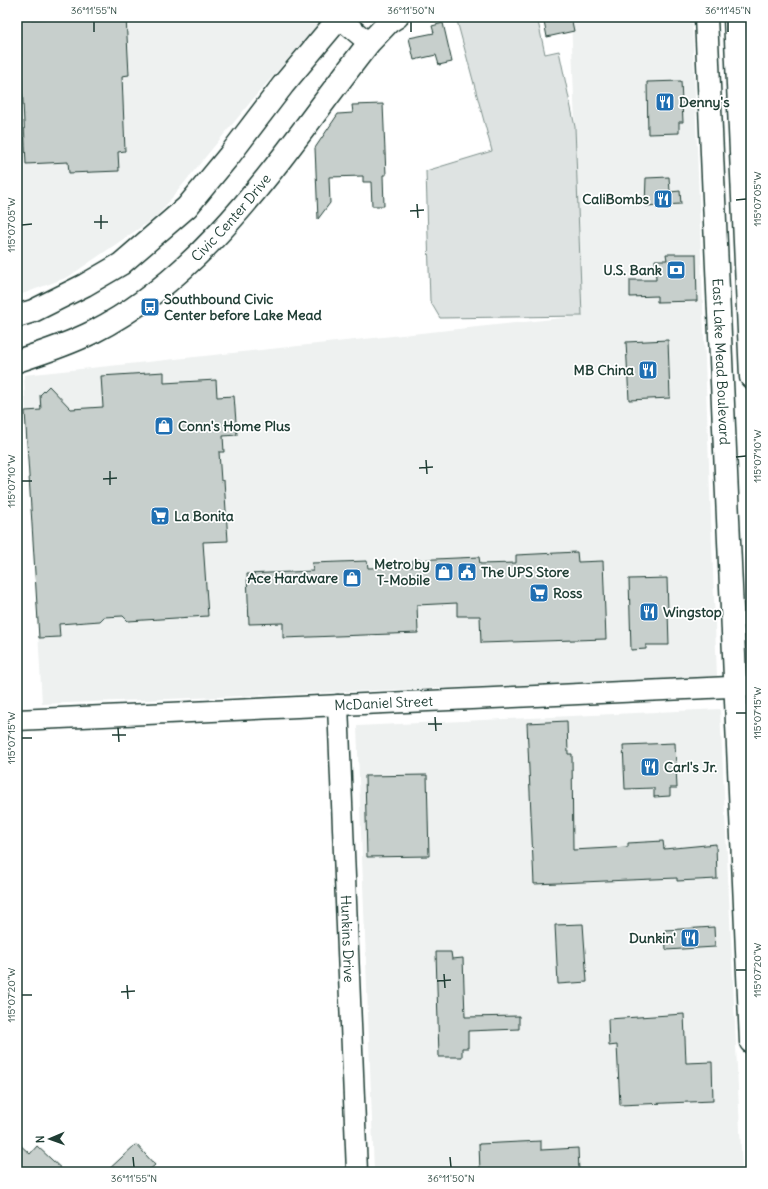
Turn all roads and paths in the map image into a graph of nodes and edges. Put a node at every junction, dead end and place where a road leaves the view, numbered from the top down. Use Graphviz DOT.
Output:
graph roads {
  1 [pos="339,17"];
  2 [pos="397,17"];
  3 [pos="706,17"];
  4 [pos="735,17"];
  5 [pos="369,43"];
  6 [pos="17,316"];
  7 [pos="748,318"];
  8 [pos="721,320"];
  9 [pos="17,361"];
  10 [pos="751,377"];
  11 [pos="744,686"];
  12 [pos="338,705"];
  13 [pos="17,720"];
  14 [pos="749,956"];
  15 [pos="751,1042"];
  16 [pos="357,1172"];
  1 -- 5 [label="street"];
  1 -- 6 [label="main road"];
  2 -- 5 [label="main road, Civic Center Drive"];
  3 -- 8 [label="main road, East Lake Mead Boulevard"];
  4 -- 7 [label="main road, East Lake Mead Boulevard"];
  5 -- 9 [label="main road, Civic Center Drive"];
  7 -- 8 [label="main road"];
  7 -- 10 [label="main road, East Lake Mead Boulevard"];
  8 -- 11 [label="main road, East Lake Mead Boulevard"];
  11 -- 12 [label="street, McDaniel Street"];
  11 -- 14 [label="main road, East Lake Mead Boulevard"];
  12 -- 13 [label="street, McDaniel Street"];
  12 -- 16 [label="street, Hunkins Drive"];
  14 -- 15 [label="main road, East Lake Mead Boulevard"];
}
